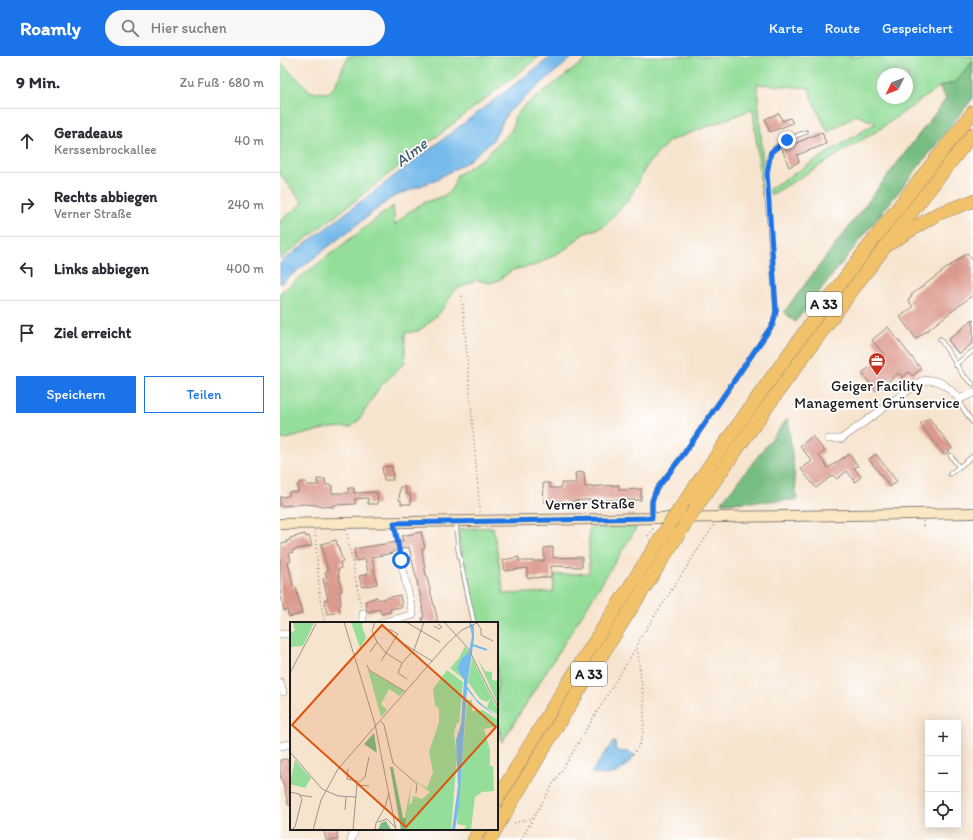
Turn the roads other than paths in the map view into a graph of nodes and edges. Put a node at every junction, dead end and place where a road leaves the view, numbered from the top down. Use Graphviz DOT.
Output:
graph roads {
  1 [pos="973,112"];
  2 [pos="806,132"];
  3 [pos="973,134"];
  4 [pos="973,201"];
  5 [pos="884,247"];
  6 [pos="940,339"];
  7 [pos="973,351"];
  8 [pos="955,364"];
  9 [pos="973,384"];
  10 [pos="973,393"];
  11 [pos="960,399"];
  12 [pos="973,423"];
  13 [pos="829,439"];
  14 [pos="950,455"];
  15 [pos="973,456"];
  16 [pos="959,467"];
  17 [pos="950,474"];
  18 [pos="973,513"];
  19 [pos="456,522"];
  20 [pos="653,522"];
  21 [pos="280,524"];
  22 [pos="401,560"];
  23 [pos="363,613"];
  24 [pos="363,622"];
  25 [pos="384,622"];
  26 [pos="474,622"];
  27 [pos="280,682"];
  28 [pos="283,692"];
  29 [pos="290,744"];
  30 [pos="280,746"];
  31 [pos="498,798"];
  32 [pos="498,825"];
  33 [pos="355,830"];
  34 [pos="479,830"];
  35 [pos="495,830"];
  36 [pos="351,840"];
  37 [pos="474,840"];
  38 [pos="490,840"];
  1 -- 31 [label="highway, A 33, bridge"];
  2 -- 20 [label="lane"];
  3 -- 5 [label="highway, A 33"];
  4 -- 5 [label="highway"];
  5 -- 32 [label="highway, A 33, bridge"];
  6 -- 8 [label="lane"];
  7 -- 8 [label="lane"];
  8 -- 9 [label="lane"];
  10 -- 11 [label="street"];
  11 -- 12 [label="lane"];
  11 -- 13 [label="street"];
  14 -- 16 [label="lane"];
  15 -- 16 [label="lane"];
  16 -- 17 [label="lane"];
  18 -- 20 [label="main road, Verner Straße"];
  19 -- 20 [label="main road, Verner Straße"];
  19 -- 21 [label="main road, Verner Straße"];
  19 -- 26 [label="lane"];
  22 -- 25 [label="street"];
  23 -- 24 [label="street"];
  27 -- 28 [label="street"];
  29 -- 30 [label="street"];
  33 -- 36 [label="street"];
  34 -- 37 [label="highway"];
  35 -- 38 [label="highway, A 33"];
}
